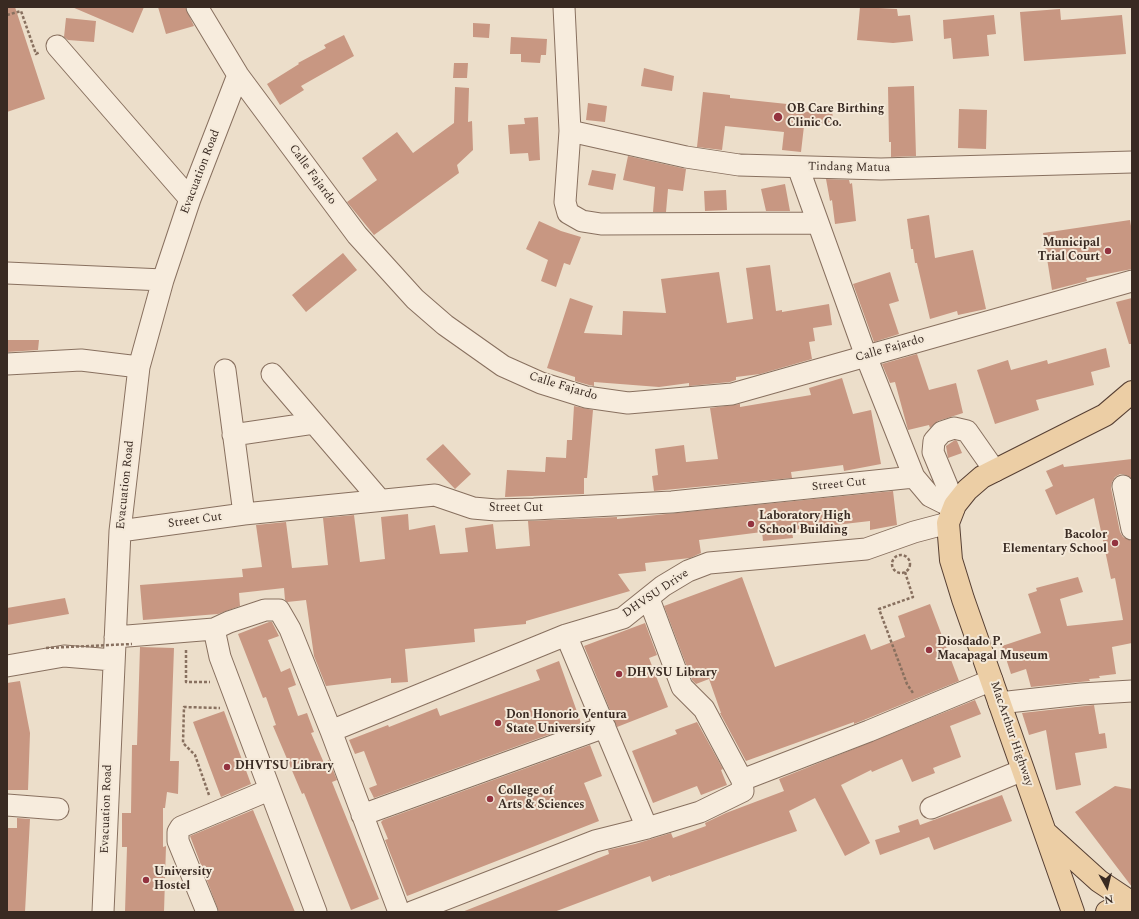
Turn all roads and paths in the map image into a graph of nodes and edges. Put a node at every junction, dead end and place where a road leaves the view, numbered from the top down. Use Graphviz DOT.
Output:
graph roads {
  1 [pos="197,7"];
  2 [pos="564,7"];
  3 [pos="7,15"];
  4 [pos="58,46"];
  5 [pos="238,75"];
  6 [pos="570,131"];
  7 [pos="1132,162"];
  8 [pos="798,167"];
  9 [pos="190,199"];
  10 [pos="818,223"];
  11 [pos="8,273"];
  12 [pos="163,280"];
  13 [pos="1132,281"];
  14 [pos="866,356"];
  15 [pos="7,364"];
  16 [pos="139,367"];
  17 [pos="225,370"];
  18 [pos="272,374"];
  19 [pos="1128,398"];
  20 [pos="314,423"];
  21 [pos="233,435"];
  22 [pos="995,471"];
  23 [pos="914,477"];
  24 [pos="1123,486"];
  25 [pos="380,500"];
  26 [pos="953,512"];
  27 [pos="244,514"];
  28 [pos="1132,529"];
  29 [pos="120,531"];
  30 [pos="905,572"];
  31 [pos="649,599"];
  32 [pos="214,630"];
  33 [pos="566,636"];
  34 [pos="123,641"];
  35 [pos="140,644"];
  36 [pos="186,645"];
  37 [pos="46,648"];
  38 [pos="113,660"];
  39 [pos="7,666"];
  40 [pos="992,680"];
  41 [pos="213,682"];
  42 [pos="1132,691"];
  43 [pos="913,693"];
  44 [pos="221,702"];
  45 [pos="999,703"];
  46 [pos="604,727"];
  47 [pos="331,731"];
  48 [pos="1023,770"];
  49 [pos="742,780"];
  50 [pos="269,790"];
  51 [pos="7,805"];
  52 [pos="931,808"];
  53 [pos="58,809"];
  54 [pos="216,812"];
  55 [pos="362,815"];
  56 [pos="647,828"];
  57 [pos="1046,833"];
  58 [pos="1130,902"];
  59 [pos="103,912"];
  60 [pos="207,912"];
  61 [pos="316,912"];
  62 [pos="400,912"];
  63 [pos="412,912"];
  64 [pos="1073,912"];
  65 [pos="1107,912"];
  1 -- 5 [label="street, Calle Fajardo"];
  2 -- 6 [label="street"];
  3 -- 4 [label="path"];
  4 -- 9 [label="street"];
  5 -- 9 [label="street, Evacuation Road"];
  5 -- 14 [label="street, Calle Fajardo"];
  6 -- 8 [label="street, Tindang Matua"];
  6 -- 10 [label="street"];
  7 -- 8 [label="street, Tindang Matua"];
  8 -- 10 [label="street"];
  9 -- 12 [label="street, Evacuation Road"];
  10 -- 14 [label="street"];
  11 -- 12 [label="street"];
  12 -- 16 [label="street, Evacuation Road"];
  13 -- 14 [label="street, Calle Fajardo"];
  14 -- 23 [label="street"];
  15 -- 16 [label="street"];
  16 -- 29 [label="street, Evacuation Road"];
  17 -- 21 [label="street"];
  18 -- 20 [label="street"];
  19 -- 22 [label="main road"];
  20 -- 21 [label="street"];
  20 -- 25 [label="street"];
  21 -- 27 [label="street"];
  22 -- 26 [label="main road"];
  22 -- 26 [label="street"];
  23 -- 25 [label="street, Street Cut"];
  23 -- 26 [label="street"];
  24 -- 28 [label="street"];
  25 -- 27 [label="street, Street Cut"];
  26 -- 31 [label="street, DHVSU Drive"];
  26 -- 40 [label="main road, MacArthur Highway"];
  27 -- 29 [label="street, Street Cut"];
  29 -- 34 [label="street, Evacuation Road"];
  30 -- 30 [label="path"];
  30 -- 43 [label="path"];
  31 -- 33 [label="street, DHVSU Drive"];
  31 -- 49 [label="street"];
  32 -- 34 [label="street"];
  32 -- 47 [label="street"];
  32 -- 50 [label="street"];
  33 -- 46 [label="street"];
  33 -- 47 [label="street, DHVSU Drive"];
  34 -- 35 [label="path"];
  34 -- 37 [label="path, bridge"];
  34 -- 38 [label="street, Evacuation Road"];
  36 -- 41 [label="path"];
  38 -- 39 [label="street"];
  38 -- 59 [label="street, Evacuation Road"];
  40 -- 45 [label="main road, MacArthur Highway"];
  40 -- 49 [label="street"];
  42 -- 45 [label="street"];
  44 -- 54 [label="path"];
  45 -- 48 [label="main road, MacArthur Highway"];
  46 -- 55 [label="street"];
  46 -- 56 [label="street"];
  47 -- 55 [label="street"];
  48 -- 52 [label="street"];
  48 -- 57 [label="main road, MacArthur Highway"];
  49 -- 56 [label="street"];
  50 -- 54 [label="street"];
  50 -- 61 [label="street"];
  51 -- 53 [label="street"];
  54 -- 60 [label="street"];
  55 -- 62 [label="street"];
  56 -- 63 [label="street"];
  57 -- 58 [label="main road"];
  57 -- 64 [label="main road, MacArthur Highway"];
  58 -- 65 [label="main road"];
}
